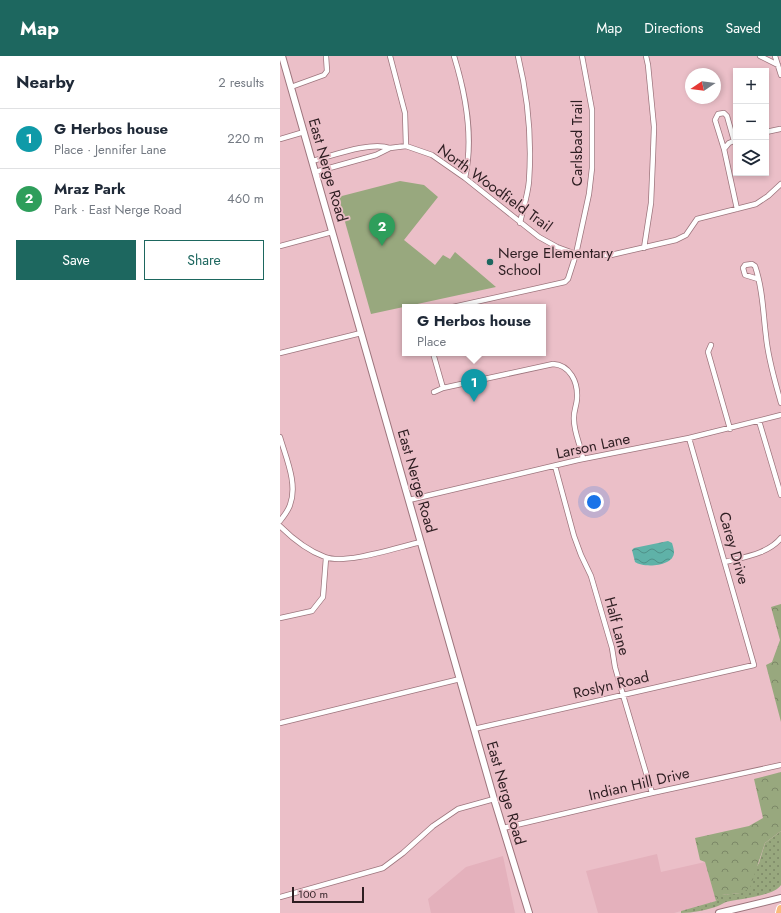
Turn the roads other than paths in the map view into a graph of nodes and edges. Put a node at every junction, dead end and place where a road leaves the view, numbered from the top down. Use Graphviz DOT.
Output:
graph roads {
  1 [pos="282,56"];
  2 [pos="326,56"];
  3 [pos="390,56"];
  4 [pos="454,56"];
  5 [pos="518,56"];
  6 [pos="582,56"];
  7 [pos="646,56"];
  8 [pos="760,56"];
  9 [pos="775,56"];
  10 [pos="778,65"];
  11 [pos="781,75"];
  12 [pos="291,87"];
  13 [pos="780,129"];
  14 [pos="769,131"];
  15 [pos="304,132"];
  16 [pos="280,139"];
  17 [pos="735,140"];
  18 [pos="733,142"];
  19 [pos="406,146"];
  20 [pos="390,148"];
  21 [pos="724,149"];
  22 [pos="312,161"];
  23 [pos="315,172"];
  24 [pos="465,178"];
  25 [pos="781,184"];
  26 [pos="737,209"];
  27 [pos="520,223"];
  28 [pos="332,232"];
  29 [pos="280,246"];
  30 [pos="644,248"];
  31 [pos="576,254"];
  32 [pos="758,279"];
  33 [pos="466,304"];
  34 [pos="361,333"];
  35 [pos="711,345"];
  36 [pos="280,354"];
  37 [pos="434,356"];
  38 [pos="443,388"];
  39 [pos="434,392"];
  40 [pos="781,403"];
  41 [pos="781,415"];
  42 [pos="759,421"];
  43 [pos="730,429"];
  44 [pos="280,437"];
  45 [pos="689,438"];
  46 [pos="583,459"];
  47 [pos="555,466"];
  48 [pos="781,495"];
  49 [pos="409,500"];
  50 [pos="280,521"];
  51 [pos="280,526"];
  52 [pos="781,538"];
  53 [pos="421,542"];
  54 [pos="326,558"];
  55 [pos="725,562"];
  56 [pos="280,618"];
  57 [pos="754,666"];
  58 [pos="460,679"];
  59 [pos="623,695"];
  60 [pos="280,723"];
  61 [pos="474,729"];
  62 [pos="781,765"];
  63 [pos="652,793"];
  64 [pos="494,800"];
  65 [pos="503,828"];
  66 [pos="280,898"];
  67 [pos="781,898"];
  68 [pos="781,909"];
  69 [pos="529,913"];
  70 [pos="719,913"];
  71 [pos="780,913"];
  1 -- 12 [label="main road, East Nerge Road"];
  2 -- 12 [label="street"];
  3 -- 19 [label="street"];
  4 -- 24 [label="street"];
  5 -- 27 [label="street"];
  6 -- 31 [label="street, Carlsbad Trail"];
  7 -- 30 [label="street"];
  8 -- 10 [label="street"];
  9 -- 10 [label="street"];
  10 -- 11 [label="street"];
  12 -- 15 [label="main road, East Nerge Road"];
  13 -- 14 [label="street"];
  15 -- 16 [label="street"];
  15 -- 22 [label="main road, East Nerge Road"];
  17 -- 21 [label="street"];
  18 -- 21 [label="street"];
  19 -- 20 [label="street, North Woodfield Trail"];
  19 -- 24 [label="street, North Woodfield Trail"];
  20 -- 22 [label="street, North Woodfield Trail"];
  20 -- 23 [label="street, North Woodfield Trail"];
  21 -- 26 [label="street"];
  22 -- 23 [label="main road, East Nerge Road"];
  23 -- 28 [label="main road, East Nerge Road"];
  24 -- 27 [label="street, North Woodfield Trail"];
  25 -- 26 [label="street, North Woodfield Trail"];
  26 -- 30 [label="street, North Woodfield Trail"];
  27 -- 31 [label="street, North Woodfield Trail"];
  28 -- 29 [label="street"];
  28 -- 34 [label="main road, East Nerge Road"];
  30 -- 31 [label="street, North Woodfield Trail"];
  31 -- 33 [label="street, Carlsbad Trail"];
  32 -- 40 [label="street"];
  34 -- 36 [label="street"];
  34 -- 49 [label="main road, East Nerge Road"];
  35 -- 43 [label="street"];
  37 -- 38 [label="street"];
  38 -- 39 [label="street"];
  38 -- 46 [label="street"];
  41 -- 42 [label="street, Larson Lane"];
  42 -- 43 [label="street, Larson Lane"];
  42 -- 48 [label="street"];
  43 -- 45 [label="street, Larson Lane"];
  44 -- 50 [label="street"];
  45 -- 46 [label="street, Larson Lane"];
  45 -- 55 [label="street, Carey Drive"];
  46 -- 47 [label="street, Larson Lane"];
  47 -- 49 [label="street, Larson Lane"];
  47 -- 59 [label="street, Half Lane"];
  49 -- 53 [label="main road, East Nerge Road"];
  51 -- 54 [label="street"];
  52 -- 55 [label="street"];
  53 -- 54 [label="street"];
  53 -- 58 [label="main road, East Nerge Road"];
  54 -- 56 [label="street"];
  55 -- 57 [label="street, Carey Drive"];
  57 -- 59 [label="street, Roslyn Road"];
  58 -- 60 [label="street"];
  58 -- 61 [label="main road, East Nerge Road"];
  59 -- 61 [label="street, Roslyn Road"];
  59 -- 63 [label="street, Half Lane"];
  61 -- 64 [label="main road, East Nerge Road"];
  62 -- 63 [label="street, Indian Hill Drive"];
  63 -- 65 [label="street, Indian Hill Drive"];
  64 -- 65 [label="main road, East Nerge Road"];
  64 -- 66 [label="street"];
  65 -- 69 [label="main road, East Nerge Road"];
  67 -- 70 [label="main road"];
  68 -- 71 [label="highway"];
}
